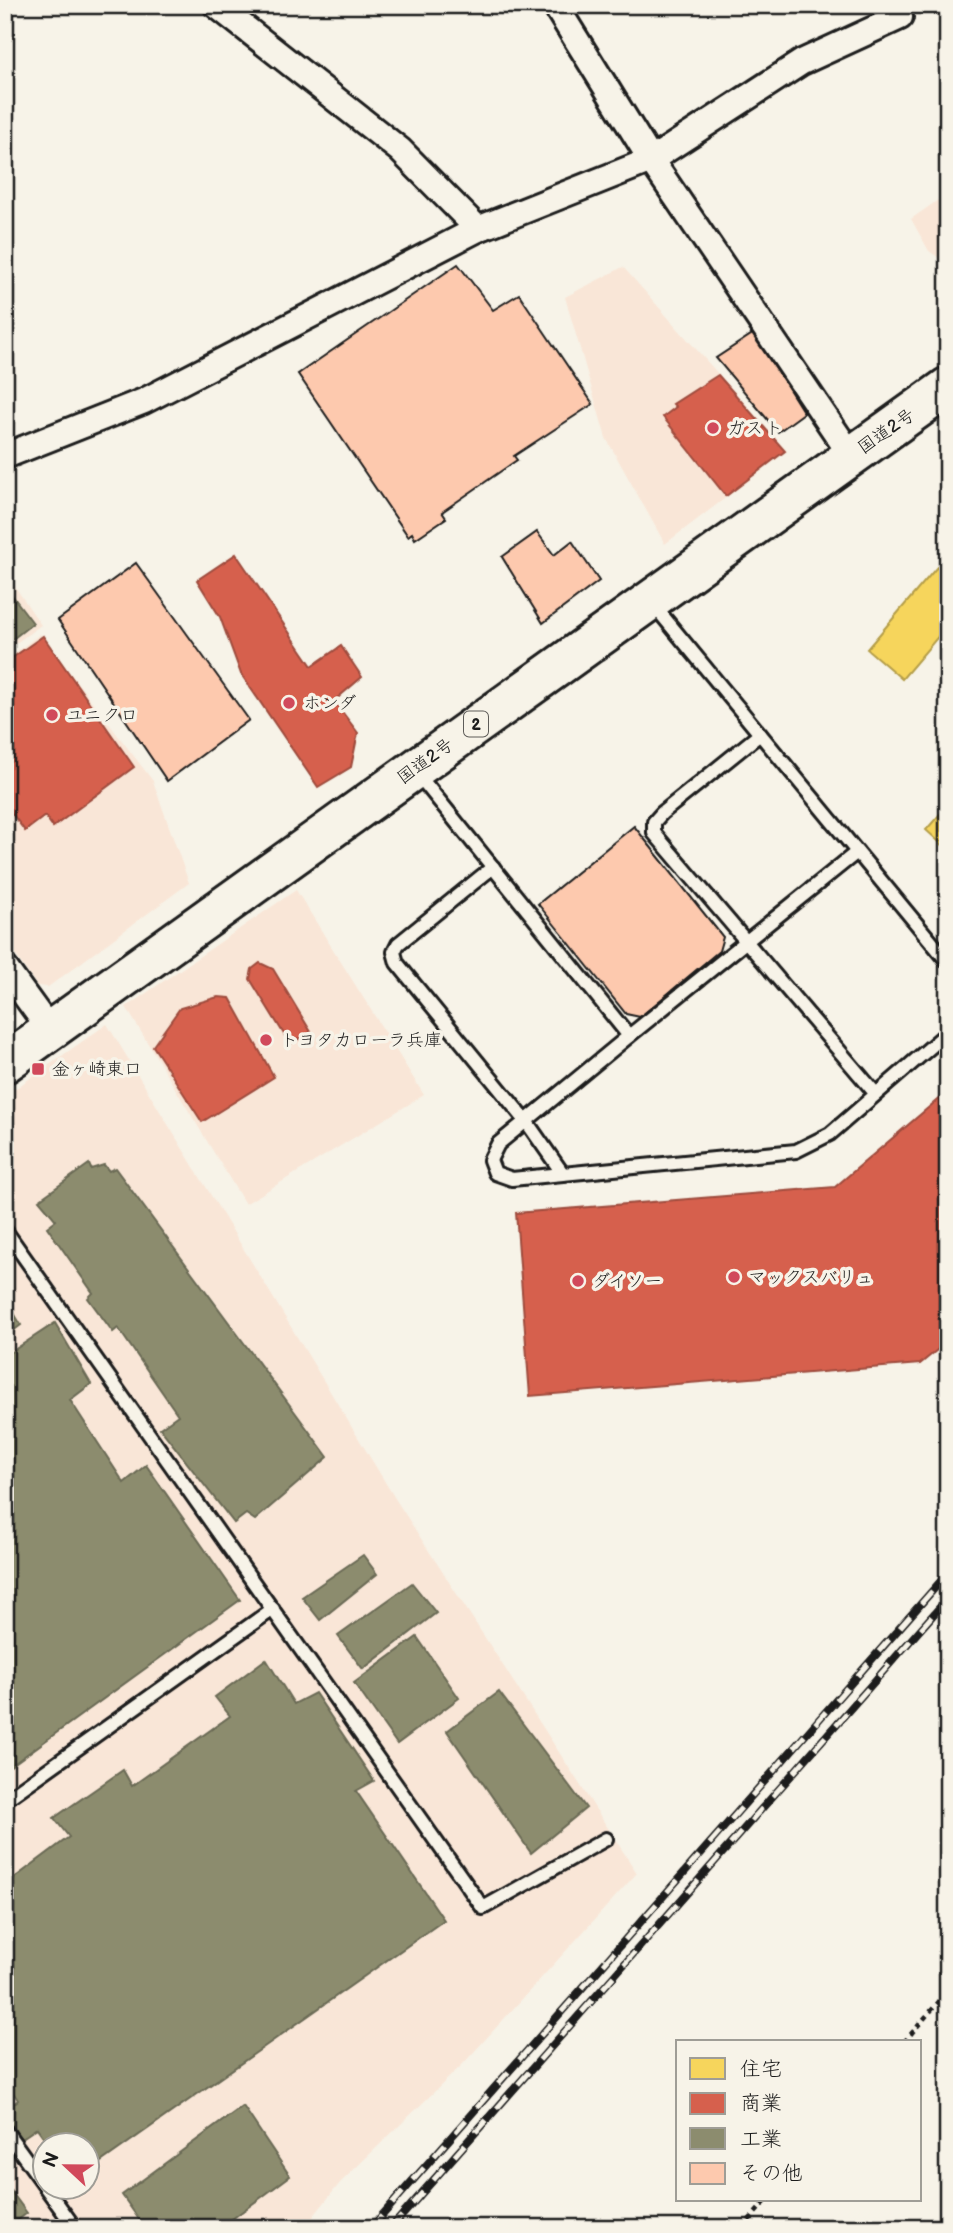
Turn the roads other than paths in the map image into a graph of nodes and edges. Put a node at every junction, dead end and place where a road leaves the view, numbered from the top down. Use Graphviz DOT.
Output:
graph roads {
  1 [pos="216,5"];
  2 [pos="555,5"];
  3 [pos="900,16"];
  4 [pos="651,160"];
  5 [pos="478,229"];
  6 [pos="948,387"];
  7 [pos="5,456"];
  8 [pos="851,456"];
  9 [pos="649,600"];
  10 [pos="760,734"];
  11 [pos="413,769"];
  12 [pos="857,852"];
  13 [pos="493,867"];
  14 [pos="746,943"];
  15 [pos="948,962"];
  16 [pos="5,968"];
  17 [pos="50,1030"];
  18 [pos="948,1032"];
  19 [pos="629,1036"];
  20 [pos="5,1063"];
  21 [pos="876,1094"];
  22 [pos="526,1121"];
  23 [pos="563,1174"];
  24 [pos="5,1230"];
  25 [pos="273,1609"];
  26 [pos="5,1800"];
  27 [pos="606,1839"];
  28 [pos="5,2130"];
  29 [pos="32,2168"];
  30 [pos="57,2202"];
  31 [pos="75,2228"];
  1 -- 5 [label="street"];
  2 -- 4 [label="street"];
  3 -- 4 [label="street"];
  4 -- 5 [label="street"];
  4 -- 8 [label="street"];
  5 -- 7 [label="street"];
  6 -- 8 [label="highway, 国道2号 / 2"];
  8 -- 9 [label="highway, 国道2号 / 2"];
  9 -- 10 [label="lane"];
  9 -- 11 [label="highway, 国道2号 / 2"];
  10 -- 12 [label="lane"];
  10 -- 14 [label="lane"];
  11 -- 13 [label="lane"];
  11 -- 17 [label="highway, 国道2号 / 2"];
  12 -- 14 [label="lane"];
  12 -- 15 [label="lane"];
  13 -- 19 [label="lane"];
  13 -- 22 [label="lane"];
  14 -- 19 [label="lane"];
  14 -- 21 [label="lane"];
  16 -- 17 [label="street"];
  17 -- 20 [label="highway, 国道2号 / 2"];
  18 -- 21 [label="lane"];
  19 -- 22 [label="lane"];
  21 -- 23 [label="lane"];
  22 -- 23 [label="lane"];
  22 -- 23 [label="lane"];
  24 -- 25 [label="lane"];
  25 -- 26 [label="lane"];
  25 -- 27 [label="lane"];
  28 -- 29 [label="lane"];
  30 -- 31 [label="lane"];
}
